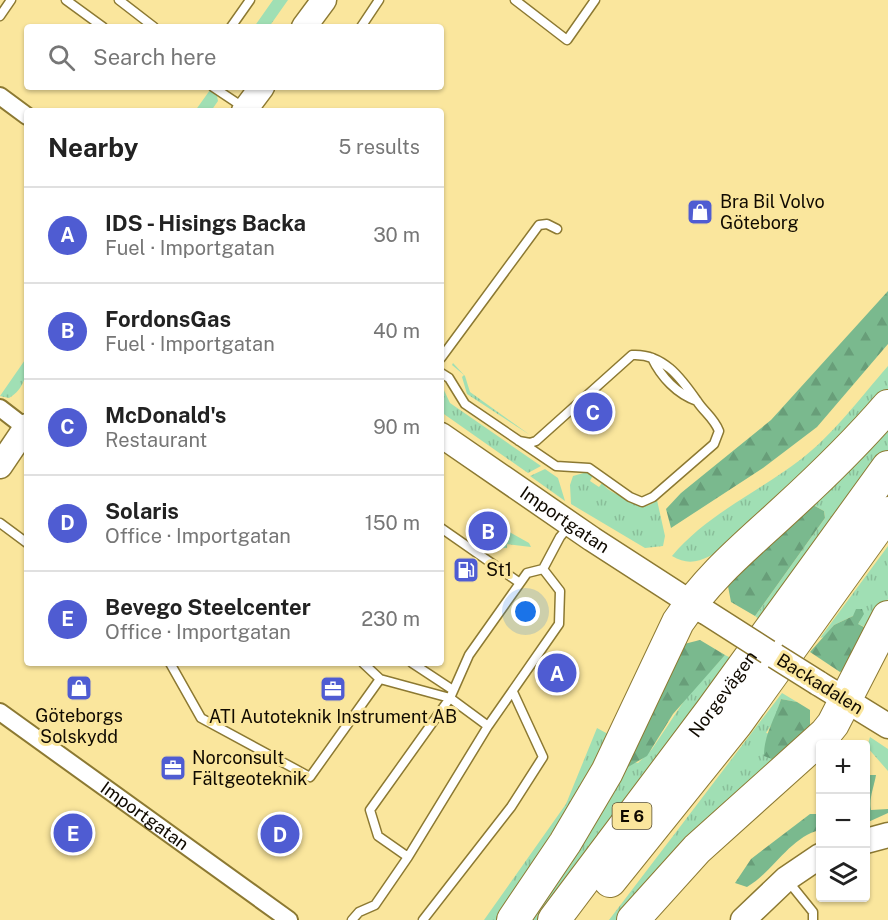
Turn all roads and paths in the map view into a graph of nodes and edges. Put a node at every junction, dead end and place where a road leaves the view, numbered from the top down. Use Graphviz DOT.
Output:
graph roads {
  1 [pos="11,0"];
  2 [pos="66,0"];
  3 [pos="119,0"];
  4 [pos="250,0"];
  5 [pos="324,0"];
  6 [pos="379,0"];
  7 [pos="515,0"];
  8 [pos="595,0"];
  9 [pos="0,16"];
  10 [pos="99,24"];
  11 [pos="150,24"];
  12 [pos="233,24"];
  13 [pos="306,24"];
  14 [pos="363,24"];
  15 [pos="217,90"];
  16 [pos="260,90"];
  17 [pos="0,96"];
  18 [pos="242,108"];
  19 [pos="246,108"];
  20 [pos="24,114"];
  21 [pos="557,229"];
  22 [pos="444,354"];
  23 [pos="444,375"];
  24 [pos="888,406"];
  25 [pos="0,408"];
  26 [pos="24,425"];
  27 [pos="24,431"];
  28 [pos="444,437"];
  29 [pos="519,441"];
  30 [pos="0,466"];
  31 [pos="888,467"];
  32 [pos="888,513"];
  33 [pos="0,523"];
  34 [pos="571,525"];
  35 [pos="444,530"];
  36 [pos="24,541"];
  37 [pos="543,569"];
  38 [pos="520,584"];
  39 [pos="699,608"];
  40 [pos="888,616"];
  41 [pos="172,666"];
  42 [pos="366,666"];
  43 [pos="416,666"];
  44 [pos="380,679"];
  45 [pos="513,692"];
  46 [pos="452,694"];
  47 [pos="845,699"];
  48 [pos="0,712"];
  49 [pos="489,726"];
  50 [pos="888,726"];
  51 [pos="888,835"];
  52 [pos="870,840"];
  53 [pos="408,856"];
  54 [pos="816,859"];
  55 [pos="786,879"];
  56 [pos="289,920"];
  57 [pos="352,920"];
  58 [pos="423,920"];
  59 [pos="513,920"];
  60 [pos="554,920"];
  61 [pos="581,920"];
  62 [pos="633,920"];
  63 [pos="743,920"];
  64 [pos="813,920"];
  1 -- 9 [label="lane"];
  2 -- 10 [label="lane"];
  3 -- 11 [label="lane"];
  4 -- 12 [label="lane"];
  5 -- 13 [label="street"];
  6 -- 14 [label="lane"];
  7 -- 8 [label="lane"];
  15 -- 18 [label="lane"];
  16 -- 19 [label="street"];
  17 -- 20 [label="street"];
  21 -- 22 [label="lane"];
  23 -- 29 [label="lane"];
  24 -- 39 [label="highway"];
  25 -- 26 [label="street"];
  27 -- 30 [label="street"];
  28 -- 34 [label="street, Importgatan"];
  29 -- 29 [label="lane"];
  31 -- 60 [label="highway, Norgevägen / E 6"];
  32 -- 61 [label="highway, Norgevägen / E 6"];
  33 -- 36 [label="lane"];
  34 -- 37 [label="lane"];
  34 -- 39 [label="street, Importgatan"];
  35 -- 38 [label="lane"];
  37 -- 38 [label="lane"];
  37 -- 45 [label="lane"];
  38 -- 46 [label="lane"];
  39 -- 47 [label="street, Backadalen, bridge"];
  39 -- 59 [label="highway"];
  40 -- 47 [label="highway"];
  41 -- 44 [label="lane"];
  42 -- 44 [label="lane"];
  43 -- 46 [label="lane"];
  44 -- 46 [label="lane"];
  45 -- 49 [label="lane"];
  45 -- 58 [label="lane"];
  46 -- 49 [label="lane"];
  46 -- 53 [label="lane"];
  47 -- 50 [label="street, Backadalen"];
  47 -- 62 [label="highway"];
  48 -- 56 [label="street, Importgatan"];
  49 -- 53 [label="lane"];
  51 -- 52 [label="street"];
  53 -- 57 [label="lane"];
  54 -- 55 [label="street"];
  55 -- 63 [label="street"];
  55 -- 64 [label="lane"];
}
